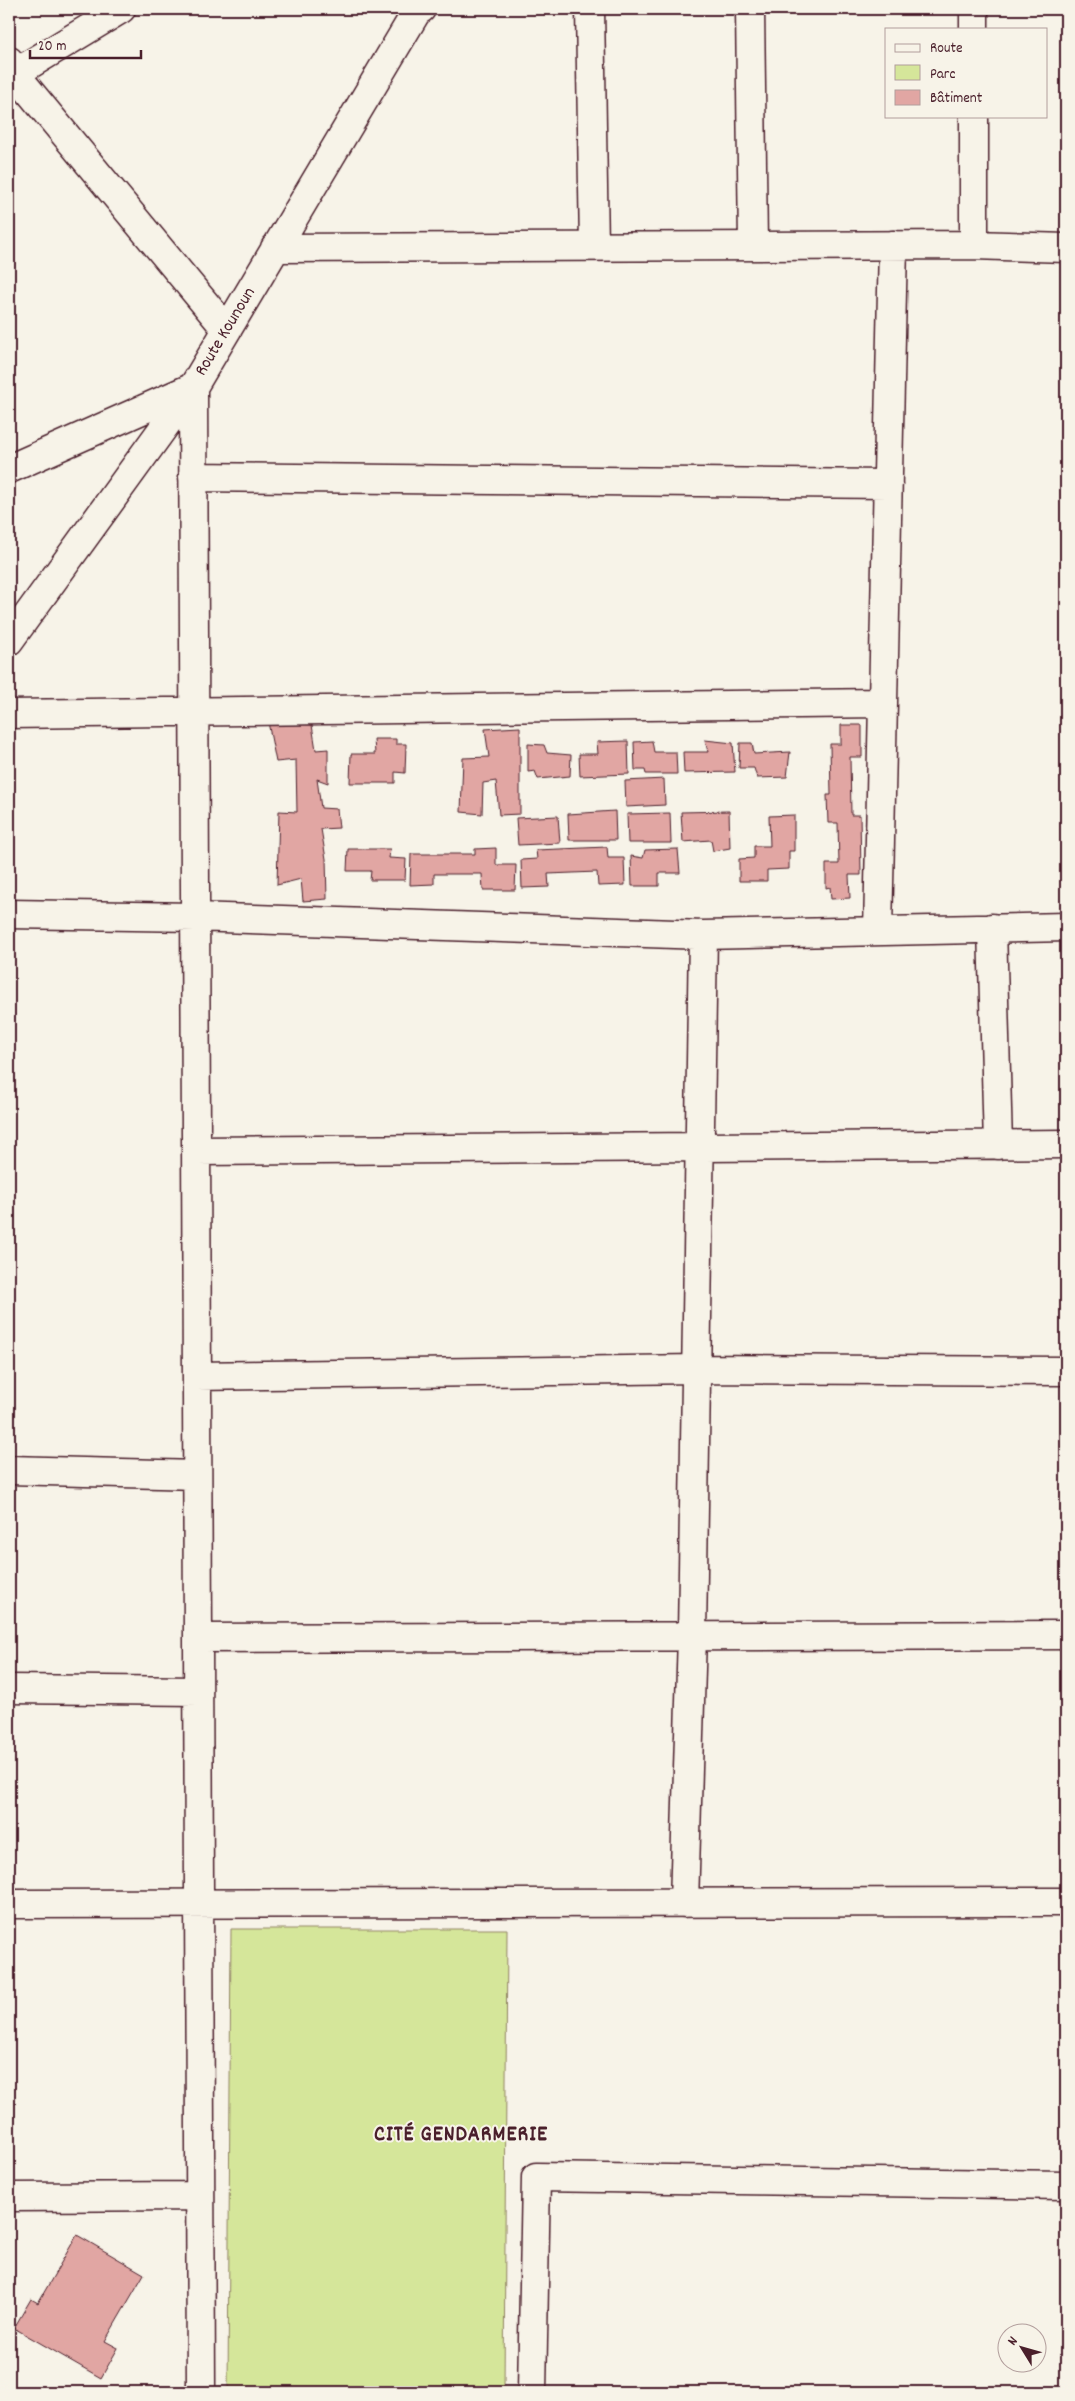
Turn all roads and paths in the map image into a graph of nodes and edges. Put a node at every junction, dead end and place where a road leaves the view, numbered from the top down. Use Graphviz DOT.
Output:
graph roads {
  1 [pos="121,9"];
  2 [pos="421,9"];
  3 [pos="590,9"];
  4 [pos="750,9"];
  5 [pos="974,9"];
  6 [pos="974,28"];
  7 [pos="11,71"];
  8 [pos="974,118"];
  9 [pos="753,245"];
  10 [pos="893,245"];
  11 [pos="974,245"];
  12 [pos="594,246"];
  13 [pos="275,248"];
  14 [pos="1066,248"];
  15 [pos="227,330"];
  16 [pos="193,387"];
  17 [pos="10,465"];
  18 [pos="193,477"];
  19 [pos="888,484"];
  20 [pos="9,641"];
  21 [pos="883,703"];
  22 [pos="194,712"];
  23 [pos="9,714"];
  24 [pos="9,914"];
  25 [pos="195,918"];
  26 [pos="1066,927"];
  27 [pos="992,928"];
  28 [pos="878,931"];
  29 [pos="703,935"];
  30 [pos="1066,1144"];
  31 [pos="998,1145"];
  32 [pos="701,1149"];
  33 [pos="196,1151"];
  34 [pos="697,1369"];
  35 [pos="1066,1370"];
  36 [pos="197,1376"];
  37 [pos="9,1470"];
  38 [pos="197,1476"];
  39 [pos="692,1635"];
  40 [pos="1066,1636"];
  41 [pos="198,1638"];
  42 [pos="9,1689"];
  43 [pos="198,1692"];
  44 [pos="1066,1902"];
  45 [pos="684,1903"];
  46 [pos="9,1904"];
  47 [pos="199,1904"];
  48 [pos="1066,2185"];
  49 [pos="200,2196"];
  50 [pos="9,2197"];
  51 [pos="201,2392"];
  52 [pos="532,2392"];
  1 -- 7 [label="street"];
  2 -- 13 [label="street, Route Kounoun"];
  3 -- 12 [label="street"];
  4 -- 9 [label="street"];
  5 -- 6 [label="street"];
  7 -- 15 [label="street"];
  8 -- 11 [label="street"];
  9 -- 10 [label="street"];
  9 -- 12 [label="street"];
  10 -- 11 [label="street"];
  10 -- 19 [label="street"];
  11 -- 14 [label="street"];
  12 -- 13 [label="street"];
  13 -- 15 [label="street, Route Kounoun"];
  15 -- 16 [label="street, Route Kounoun"];
  16 -- 17 [label="street"];
  16 -- 18 [label="street"];
  16 -- 20 [label="street, Route Kounoun"];
  18 -- 19 [label="street"];
  18 -- 22 [label="street"];
  19 -- 21 [label="street"];
  21 -- 22 [label="street"];
  21 -- 28 [label="street"];
  22 -- 23 [label="street"];
  22 -- 25 [label="street"];
  24 -- 25 [label="street"];
  25 -- 29 [label="street"];
  25 -- 33 [label="street"];
  26 -- 27 [label="street"];
  27 -- 28 [label="street"];
  27 -- 31 [label="street"];
  28 -- 29 [label="street"];
  29 -- 32 [label="street"];
  30 -- 31 [label="street"];
  31 -- 32 [label="street"];
  32 -- 33 [label="street"];
  32 -- 34 [label="street"];
  33 -- 36 [label="street"];
  34 -- 35 [label="street"];
  34 -- 36 [label="street"];
  34 -- 39 [label="street"];
  36 -- 38 [label="street"];
  37 -- 38 [label="street"];
  38 -- 41 [label="street"];
  39 -- 40 [label="street"];
  39 -- 41 [label="street"];
  39 -- 45 [label="street"];
  41 -- 43 [label="street"];
  42 -- 43 [label="street"];
  43 -- 47 [label="street"];
  44 -- 45 [label="street"];
  45 -- 47 [label="street"];
  46 -- 47 [label="street"];
  47 -- 49 [label="street"];
  48 -- 52 [label="street"];
  49 -- 50 [label="street"];
  49 -- 51 [label="street"];
}
